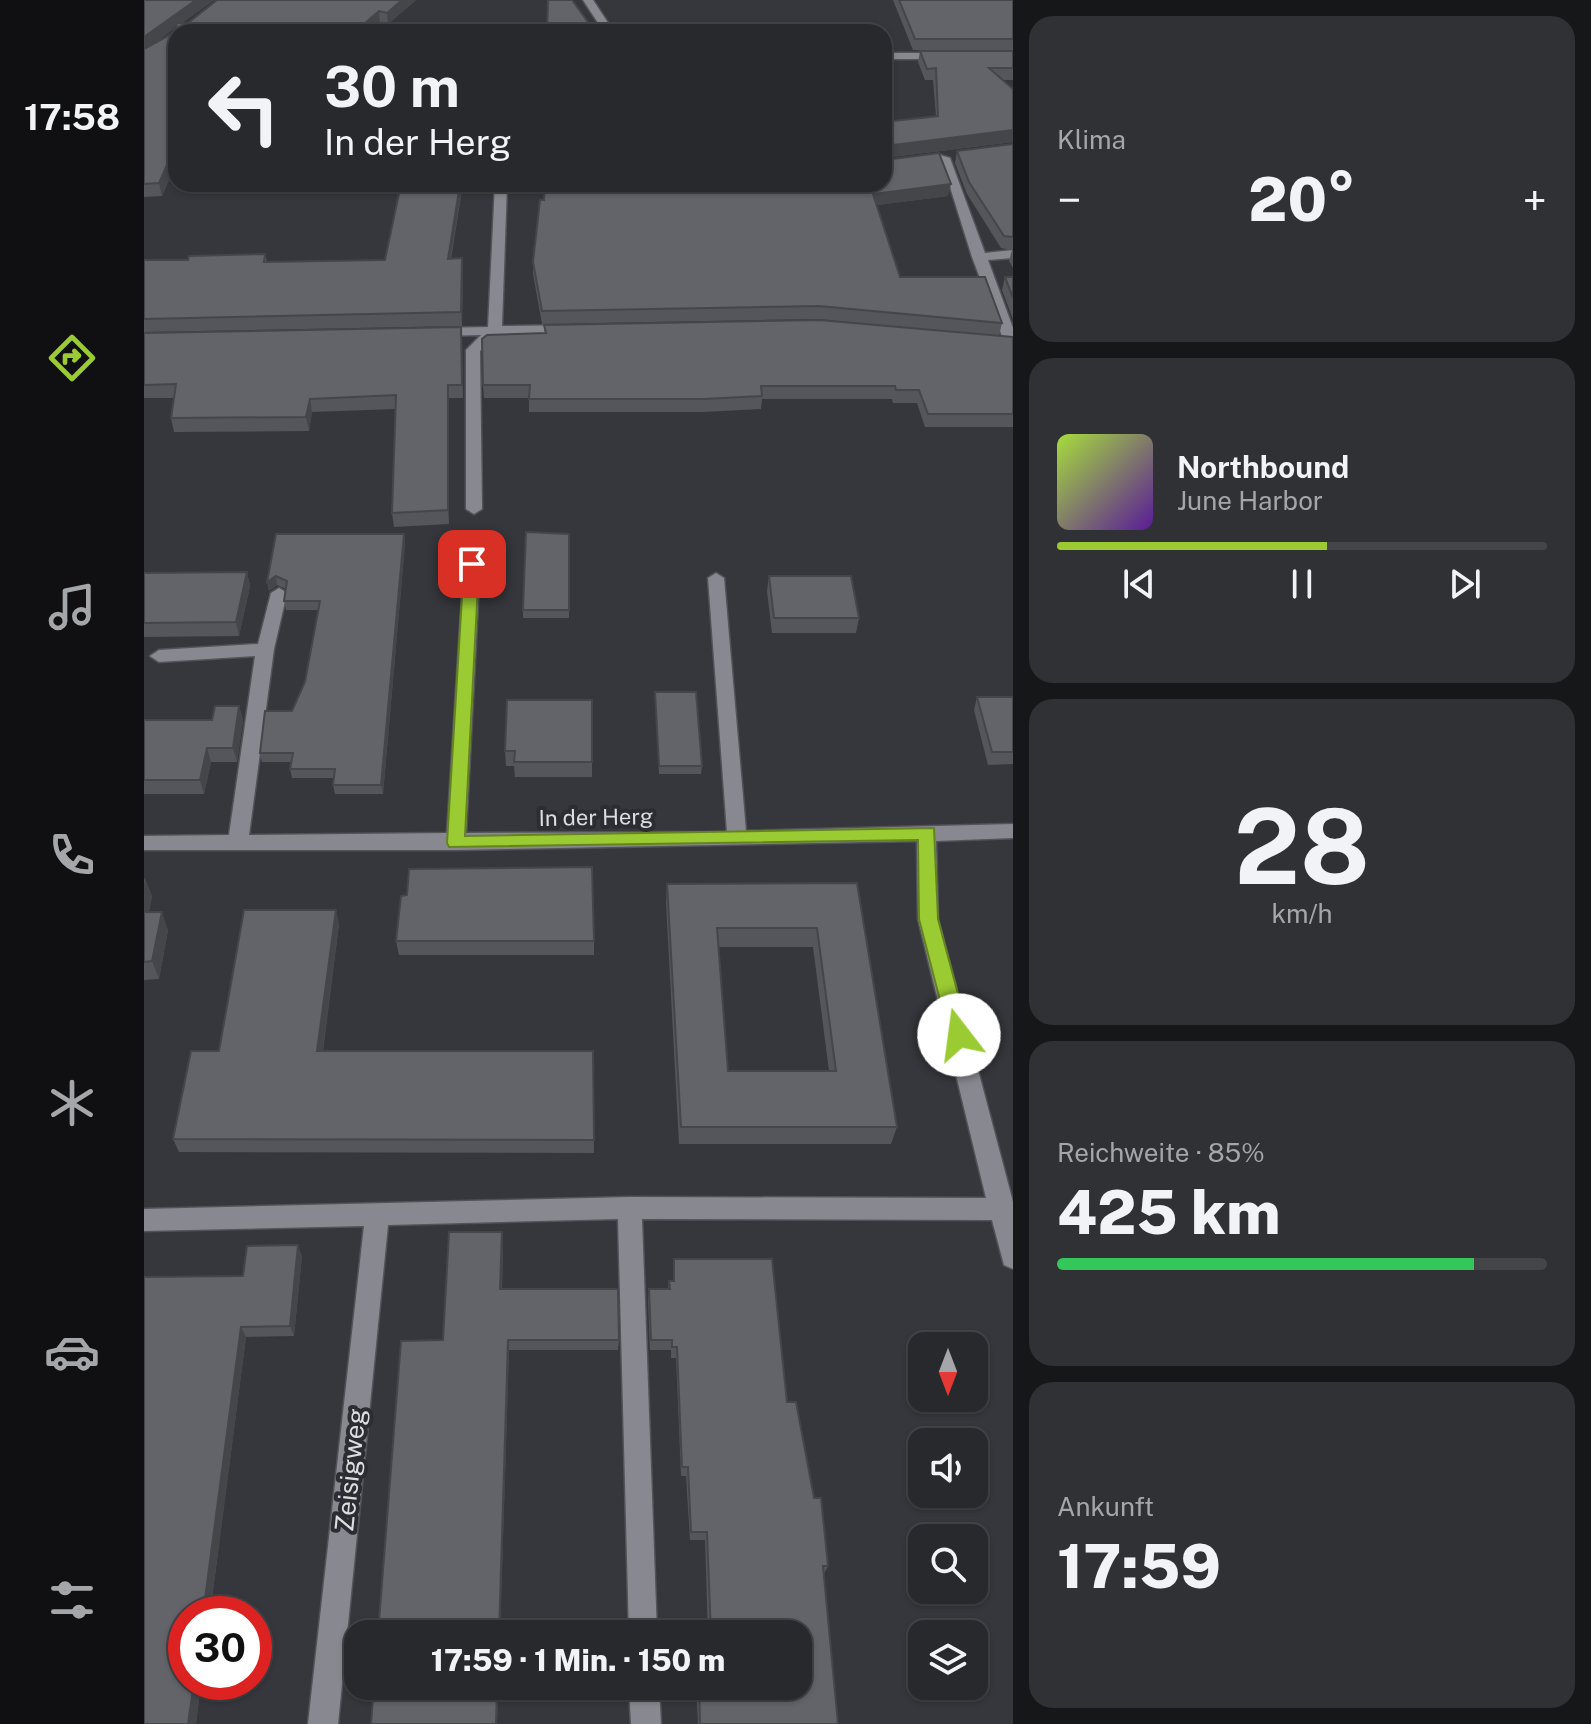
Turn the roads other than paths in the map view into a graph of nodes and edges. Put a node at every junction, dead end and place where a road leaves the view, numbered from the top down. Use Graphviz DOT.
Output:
graph roads {
  1 [pos="588,0"];
  2 [pos="604,24"];
  3 [pos="892,56"];
  4 [pos="955,56"];
  5 [pos="929,159"];
  6 [pos="501,192"];
  7 [pos="1013,254"];
  8 [pos="978,257"];
  9 [pos="591,328"];
  10 [pos="495,330"];
  11 [pos="418,332"];
  12 [pos="1008,343"];
  13 [pos="474,509"];
  14 [pos="472,564"];
  15 [pos="716,578"];
  16 [pos="279,593"];
  17 [pos="265,649"];
  18 [pos="159,656"];
  19 [pos="1013,831"];
  20 [pos="927,833"];
  21 [pos="737,839"];
  22 [pos="144,843"];
  23 [pos="238,843"];
  24 [pos="456,843"];
  25 [pos="630,1208"];
  26 [pos="1004,1209"];
  27 [pos="377,1216"];
  28 [pos="144,1220"];
  29 [pos="1013,1257"];
  30 [pos="643,1620"];
  31 [pos="645,1700"];
  32 [pos="323,1724"];
  33 [pos="646,1724"];
  1 -- 2 [label="street"];
  3 -- 4 [label="street"];
  5 -- 8 [label="street"];
  6 -- 10 [label="street"];
  7 -- 8 [label="street"];
  8 -- 12 [label="street"];
  9 -- 10 [label="street"];
  10 -- 11 [label="street"];
  10 -- 13 [label="street"];
  14 -- 24 [label="street"];
  15 -- 21 [label="street"];
  16 -- 17 [label="street"];
  17 -- 18 [label="street"];
  17 -- 23 [label="street"];
  19 -- 20 [label="street, In der Herg"];
  20 -- 21 [label="street, In der Herg"];
  20 -- 26 [label="street"];
  21 -- 24 [label="street, In der Herg"];
  22 -- 23 [label="street, In der Herg"];
  23 -- 24 [label="street, In der Herg"];
  25 -- 26 [label="street"];
  25 -- 27 [label="street"];
  25 -- 30 [label="street"];
  26 -- 29 [label="street"];
  27 -- 28 [label="street"];
  27 -- 32 [label="street, Zeisigweg"];
  31 -- 33 [label="street"];
}
